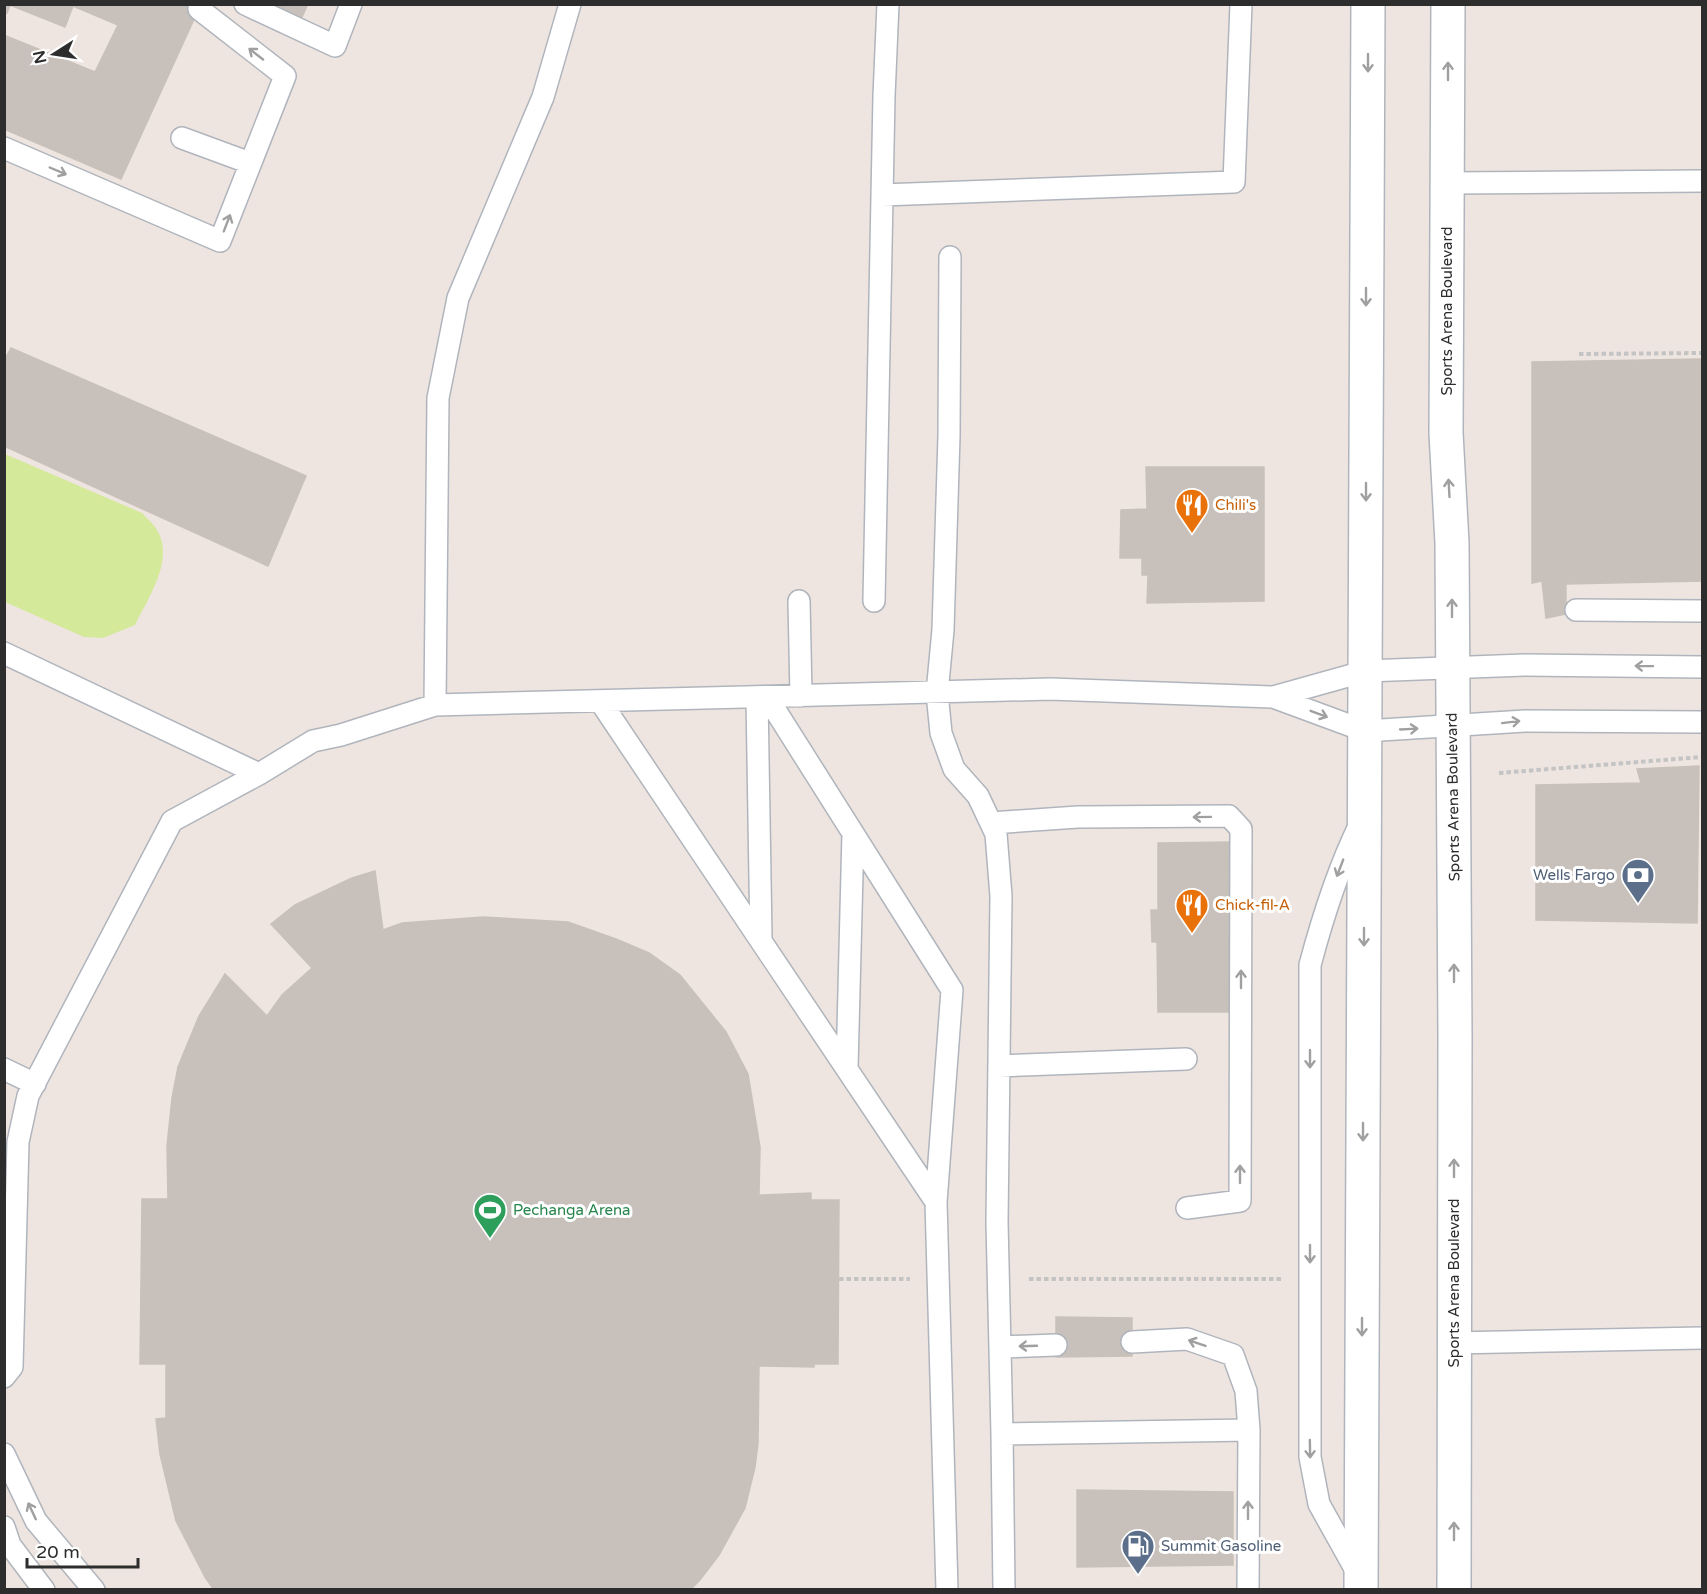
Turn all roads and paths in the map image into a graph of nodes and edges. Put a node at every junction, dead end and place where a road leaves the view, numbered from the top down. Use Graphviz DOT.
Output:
graph roads {
  1 [pos="245,4"];
  2 [pos="351,4"];
  3 [pos="570,4"];
  4 [pos="888,4"];
  5 [pos="1241,4"];
  6 [pos="1368,4"];
  7 [pos="1448,4"];
  8 [pos="199,9"];
  9 [pos="182,138"];
  10 [pos="4,148"];
  11 [pos="250,163"];
  12 [pos="1702,181"];
  13 [pos="1448,183"];
  14 [pos="882,195"];
  15 [pos="950,257"];
  16 [pos="1702,353"];
  17 [pos="1579,354"];
  18 [pos="799,601"];
  19 [pos="874,601"];
  20 [pos="1576,610"];
  21 [pos="1702,610"];
  22 [pos="4,653"];
  23 [pos="1452,667"];
  24 [pos="1702,667"];
  25 [pos="1366,671"];
  26 [pos="938,693"];
  27 [pos="801,696"];
  28 [pos="762,697"];
  29 [pos="1273,697"];
  30 [pos="600,701"];
  31 [pos="435,705"];
  32 [pos="1702,722"];
  33 [pos="1452,727"];
  34 [pos="1365,731"];
  35 [pos="1702,757"];
  36 [pos="1499,773"];
  37 [pos="259,774"];
  38 [pos="1364,815"];
  39 [pos="991,823"];
  40 [pos="853,833"];
  41 [pos="761,939"];
  42 [pos="1186,1059"];
  43 [pos="999,1066"];
  44 [pos="847,1068"];
  45 [pos="4,1069"];
  46 [pos="35,1083"];
  47 [pos="936,1202"];
  48 [pos="1187,1208"];
  49 [pos="839,1279"];
  50 [pos="939,1279"];
  51 [pos="997,1279"];
  52 [pos="1310,1279"];
  53 [pos="1702,1338"];
  54 [pos="1132,1342"];
  55 [pos="1453,1343"];
  56 [pos="1056,1345"];
  57 [pos="1000,1347"];
  58 [pos="4,1377"];
  59 [pos="1248,1430"];
  60 [pos="1002,1434"];
  61 [pos="4,1454"];
  62 [pos="4,1527"];
  63 [pos="1361,1585"];
  64 [pos="44,1590"];
  65 [pos="94,1590"];
  66 [pos="947,1590"];
  67 [pos="1004,1590"];
  68 [pos="1248,1590"];
  69 [pos="1454,1590"];
  1 -- 2 [label="lane"];
  3 -- 31 [label="lane"];
  4 -- 14 [label="lane"];
  5 -- 14 [label="lane"];
  6 -- 25 [label="main road, one-way"];
  13 -- 7 [label="main road, Sports Arena Boulevard, one-way"];
  11 -- 8 [label="lane, one-way"];
  9 -- 11 [label="lane"];
  10 -- 11 [label="lane, one-way"];
  12 -- 13 [label="lane"];
  23 -- 13 [label="main road, Sports Arena Boulevard, one-way"];
  14 -- 19 [label="lane"];
  15 -- 26 [label="lane"];
  16 -- 17 [label="path"];
  18 -- 27 [label="lane"];
  20 -- 21 [label="lane"];
  22 -- 37 [label="lane"];
  24 -- 23 [label="lane, one-way"];
  23 -- 25 [label="lane"];
  23 -- 33 [label="main road, Sports Arena Boulevard"];
  25 -- 29 [label="lane"];
  25 -- 34 [label="main road"];
  26 -- 27 [label="lane"];
  26 -- 29 [label="lane"];
  26 -- 39 [label="lane"];
  27 -- 28 [label="lane"];
  28 -- 30 [label="lane"];
  28 -- 40 [label="lane"];
  28 -- 41 [label="lane"];
  29 -- 34 [label="lane, one-way"];
  30 -- 31 [label="lane"];
  30 -- 41 [label="lane"];
  31 -- 37 [label="lane"];
  33 -- 32 [label="lane, one-way"];
  34 -- 33 [label="lane, one-way"];
  55 -- 33 [label="main road, Sports Arena Boulevard, one-way"];
  34 -- 38 [label="main road"];
  35 -- 36 [label="path"];
  37 -- 46 [label="lane"];
  38 -- 52 [label="lane, one-way"];
  38 -- 63 [label="main road, one-way"];
  39 -- 43 [label="lane"];
  48 -- 39 [label="lane, one-way"];
  40 -- 44 [label="lane"];
  40 -- 47 [label="lane"];
  41 -- 44 [label="lane"];
  42 -- 43 [label="lane"];
  43 -- 51 [label="lane"];
  44 -- 47 [label="lane"];
  45 -- 46 [label="lane"];
  46 -- 58 [label="lane"];
  47 -- 50 [label="lane"];
  49 -- 50 [label="path"];
  50 -- 66 [label="lane"];
  51 -- 52 [label="path"];
  51 -- 57 [label="lane"];
  52 -- 63 [label="lane, one-way"];
  53 -- 55 [label="lane"];
  59 -- 54 [label="lane, one-way"];
  69 -- 55 [label="main road, Sports Arena Boulevard, one-way"];
  56 -- 57 [label="lane, one-way"];
  57 -- 60 [label="lane"];
  59 -- 60 [label="lane"];
  68 -- 59 [label="lane, one-way"];
  60 -- 67 [label="lane"];
  65 -- 61 [label="lane, one-way"];
  62 -- 64 [label="lane"];
}
